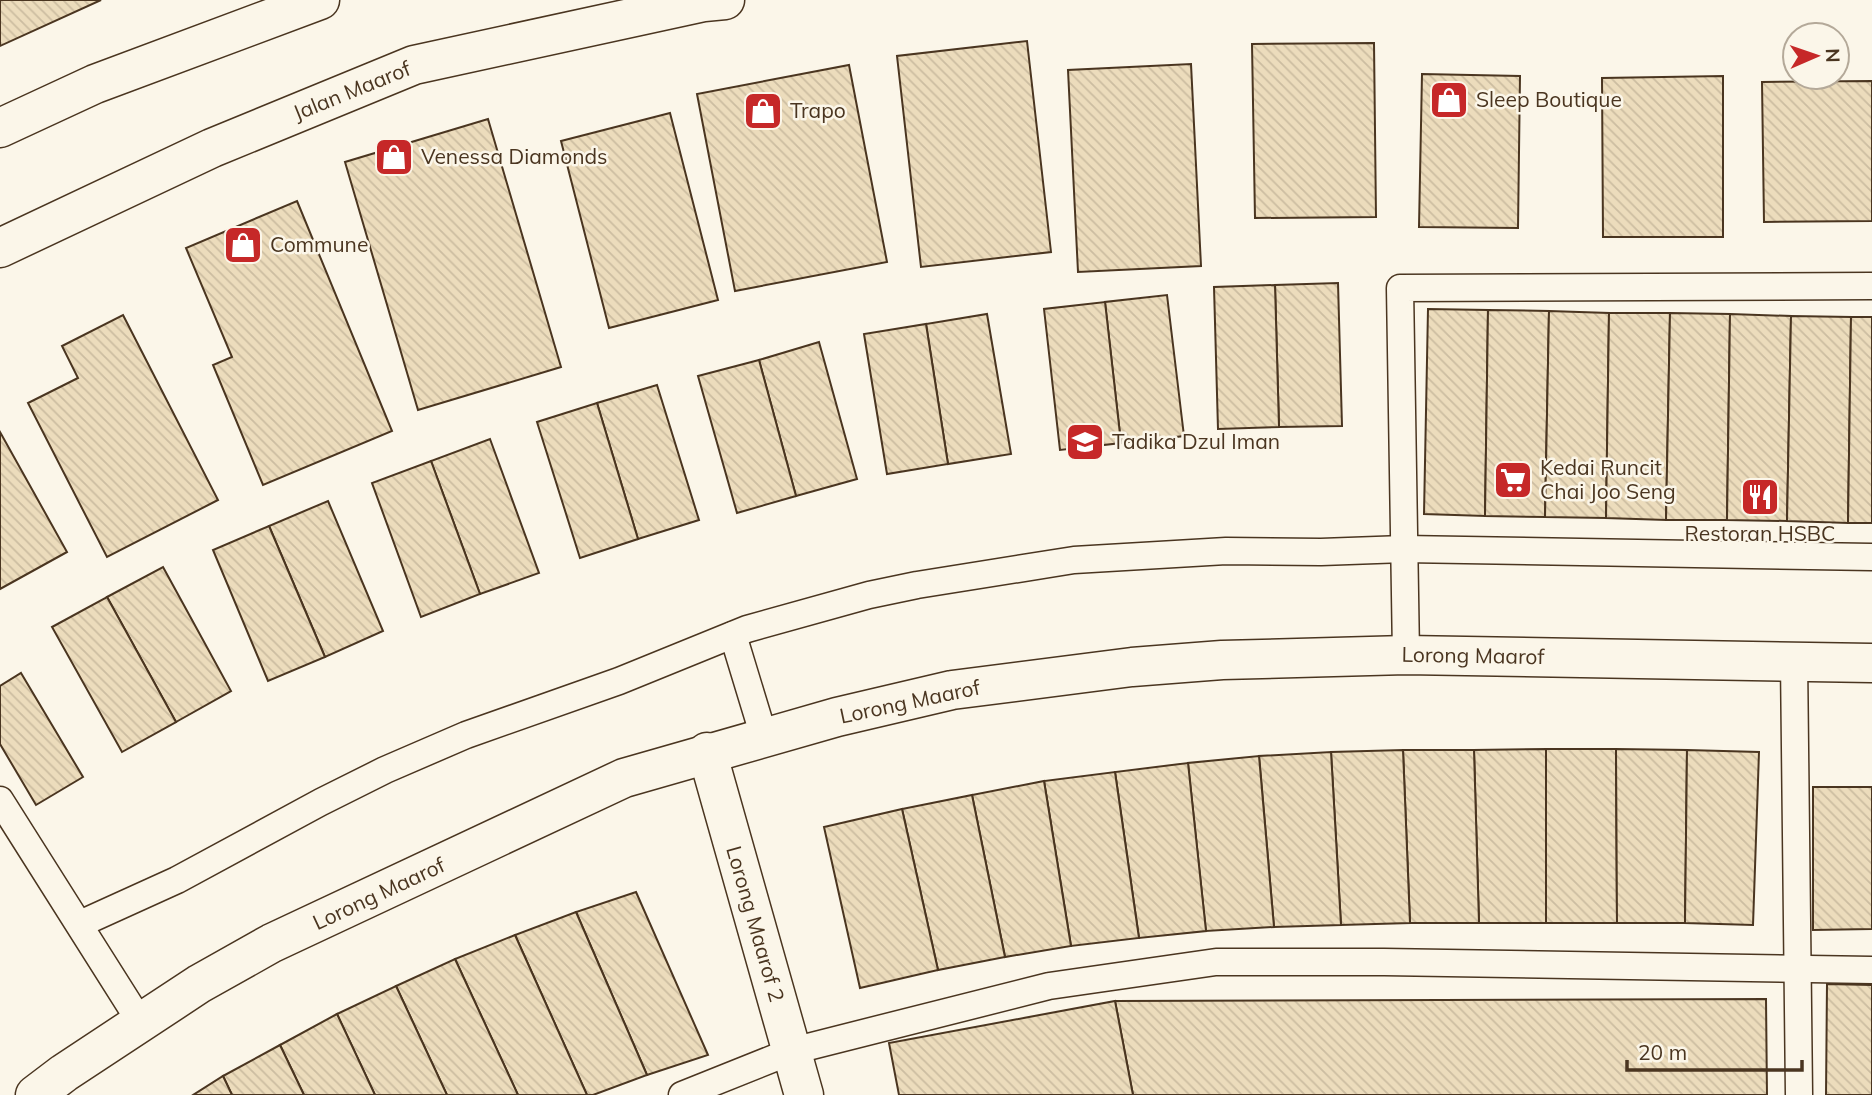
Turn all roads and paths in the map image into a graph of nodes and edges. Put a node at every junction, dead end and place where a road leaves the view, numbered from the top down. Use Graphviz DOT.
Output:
graph roads {
  1 [pos="320,0"];
  2 [pos="725,0"];
  3 [pos="0,128"];
  4 [pos="0,248"];
  5 [pos="1872,286"];
  6 [pos="1404,549"];
  7 [pos="1872,557"];
  8 [pos="733,635"];
  9 [pos="1406,655"];
  10 [pos="1794,660"];
  11 [pos="1872,663"];
  12 [pos="764,737"];
  13 [pos="707,752"];
  14 [pos="0,800"];
  15 [pos="80,924"];
  16 [pos="1797,970"];
  17 [pos="1872,970"];
  18 [pos="141,1023"];
  19 [pos="792,1051"];
  20 [pos="35,1095"];
  21 [pos="682,1095"];
  22 [pos="804,1095"];
  23 [pos="1799,1095"];
  1 -- 3 [label="street"];
  2 -- 4 [label="street, Jalan Maarof"];
  5 -- 6 [label="lane"];
  6 -- 7 [label="lane"];
  6 -- 8 [label="lane"];
  6 -- 9 [label="lane"];
  8 -- 12 [label="lane"];
  8 -- 15 [label="lane"];
  9 -- 10 [label="street, Lorong Maarof"];
  9 -- 12 [label="street, Lorong Maarof"];
  10 -- 11 [label="street, Lorong Maarof"];
  10 -- 16 [label="lane"];
  12 -- 13 [label="street, Lorong Maarof"];
  13 -- 18 [label="street, Lorong Maarof"];
  13 -- 19 [label="street, Lorong Maarof 2"];
  14 -- 15 [label="lane"];
  15 -- 18 [label="lane"];
  16 -- 17 [label="lane"];
  16 -- 19 [label="lane"];
  16 -- 23 [label="lane"];
  18 -- 20 [label="street, Lorong Maarof"];
  19 -- 21 [label="lane"];
  19 -- 22 [label="street, Lorong Maarof 2"];
}
